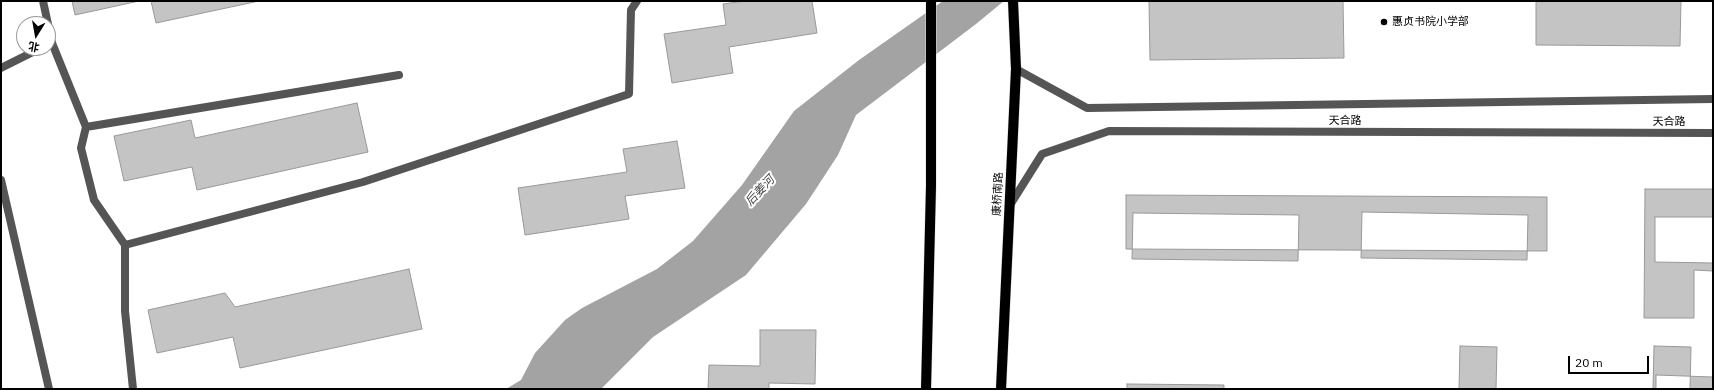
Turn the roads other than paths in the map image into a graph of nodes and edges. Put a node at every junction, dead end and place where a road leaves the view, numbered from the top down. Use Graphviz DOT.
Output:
graph roads {
  1 [pos="43,1"];
  2 [pos="637,1"];
  3 [pos="931,1"];
  4 [pos="1013,1"];
  5 [pos="46,16"];
  6 [pos="25,56"];
  7 [pos="55,56"];
  8 [pos="1,68"];
  9 [pos="1016,68"];
  10 [pos="399,75"];
  11 [pos="1713,99"];
  12 [pos="86,127"];
  13 [pos="1713,133"];
  14 [pos="1,180"];
  15 [pos="1010,205"];
  16 [pos="126,245"];
  17 [pos="49,389"];
  18 [pos="134,389"];
  19 [pos="926,389"];
  20 [pos="1001,389"];
  1 -- 5 [label="street"];
  2 -- 16 [label="street"];
  3 -- 19 [label="main road"];
  4 -- 9 [label="main road, 康桥南路"];
  6 -- 8 [label="street"];
  7 -- 12 [label="street"];
  9 -- 11 [label="street, 天合路"];
  9 -- 15 [label="main road, 康桥南路"];
  10 -- 12 [label="street"];
  12 -- 16 [label="street"];
  13 -- 15 [label="street, 天合路"];
  14 -- 17 [label="street"];
  15 -- 20 [label="main road, 康桥南路"];
  16 -- 18 [label="street"];
}
